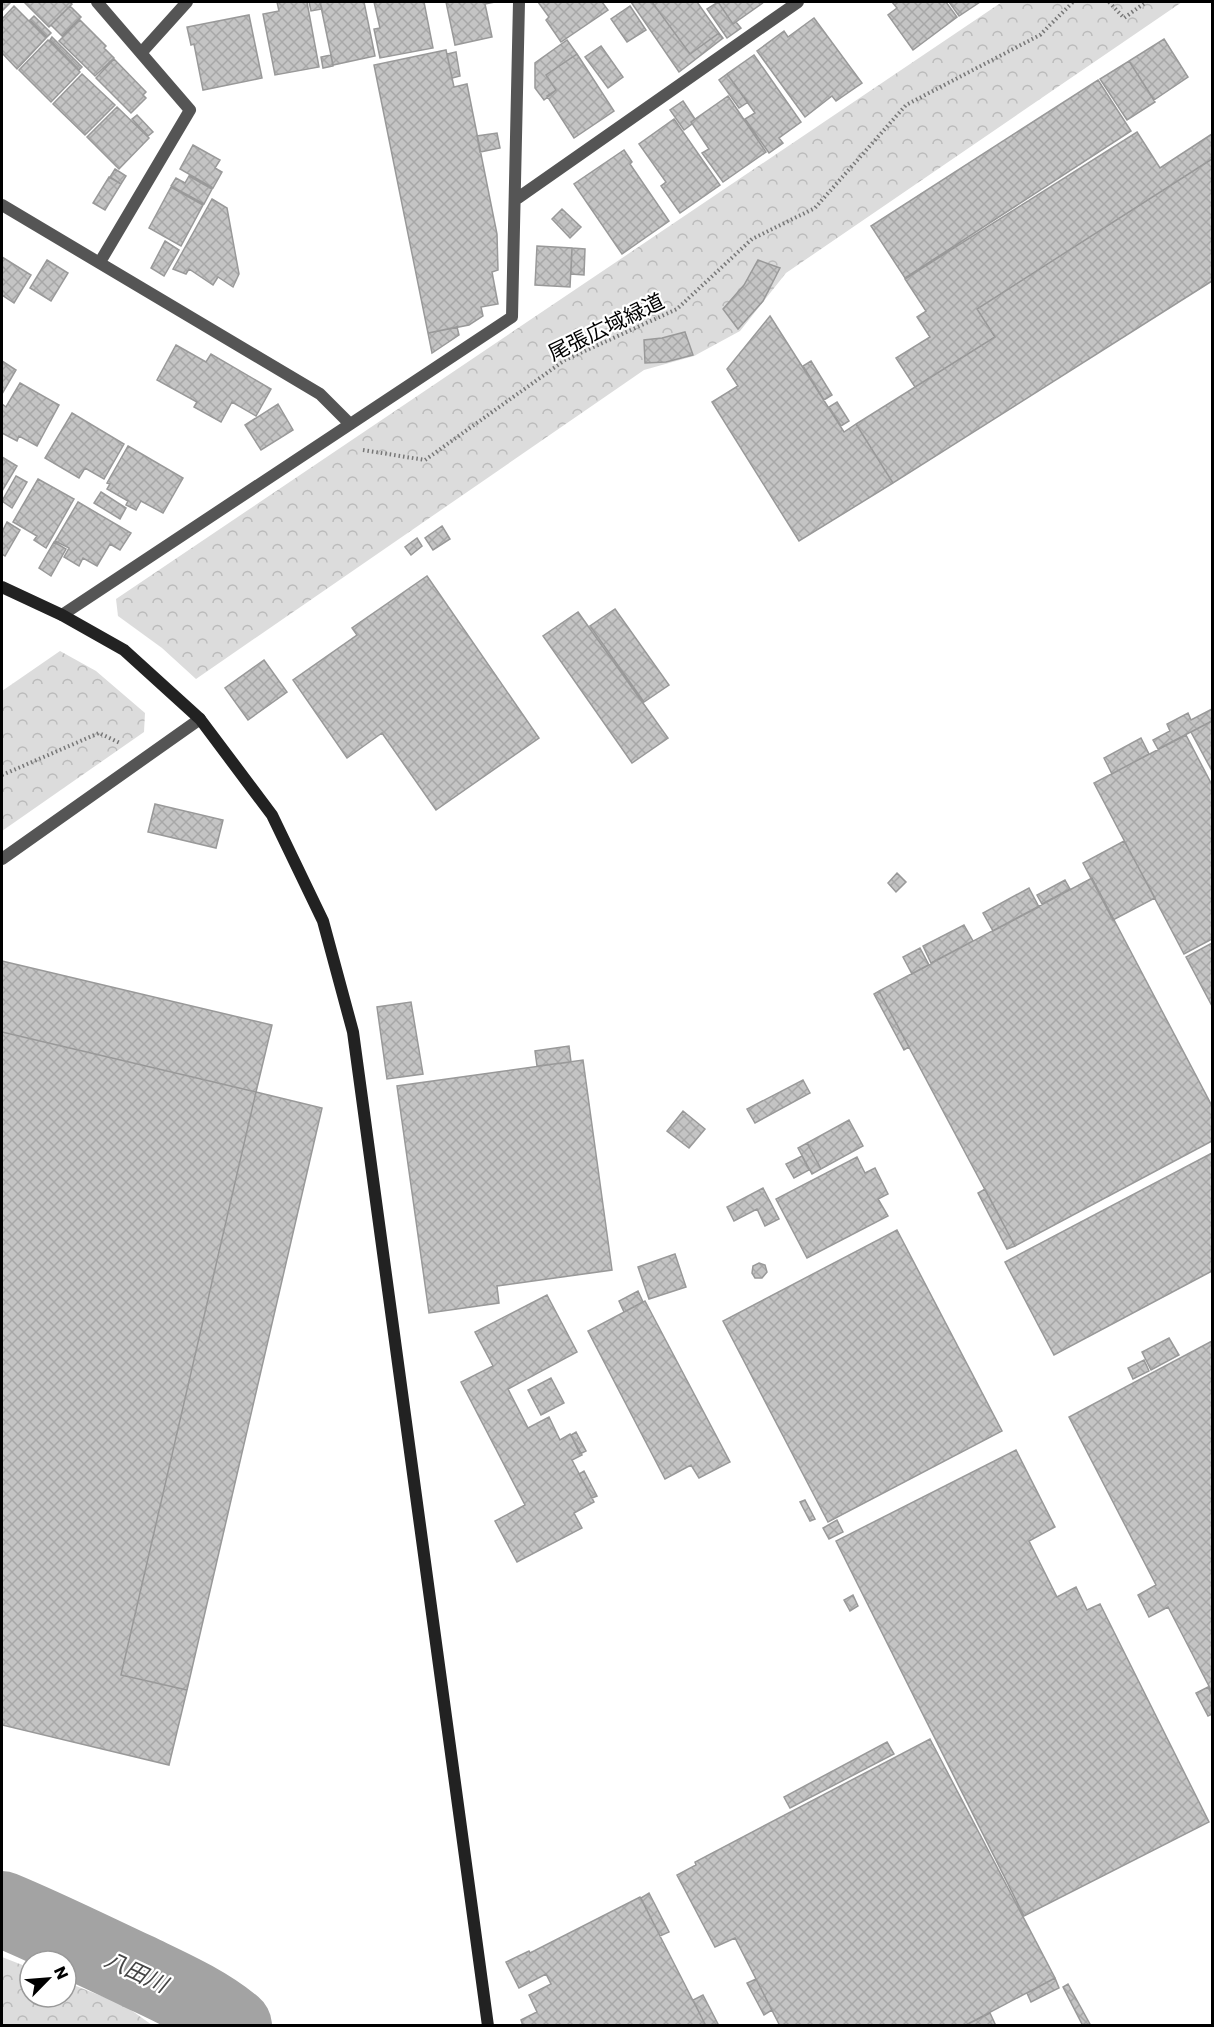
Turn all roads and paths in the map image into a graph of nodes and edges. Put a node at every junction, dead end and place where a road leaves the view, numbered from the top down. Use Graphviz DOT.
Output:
graph roads {
  1 [pos="97,2"];
  2 [pos="187,2"];
  3 [pos="519,2"];
  4 [pos="798,2"];
  5 [pos="1073,2"];
  6 [pos="1109,2"];
  7 [pos="1146,2"];
  8 [pos="141,53"];
  9 [pos="515,200"];
  10 [pos="2,205"];
  11 [pos="100,262"];
  12 [pos="349,423"];
  13 [pos="320,442"];
  14 [pos="2,587"];
  15 [pos="62,615"];
  16 [pos="200,719"];
  17 [pos="148,756"];
  18 [pos="2,775"];
  19 [pos="2,859"];
  20 [pos="488,2025"];
  1 -- 8 [label="street"];
  2 -- 8 [label="street"];
  3 -- 9 [label="street"];
  4 -- 9 [label="street"];
  5 -- 13 [label="path, 尾張広域緑道"];
  6 -- 7 [label="path"];
  8 -- 11 [label="street"];
  9 -- 12 [label="street"];
  10 -- 11 [label="street"];
  11 -- 12 [label="street"];
  12 -- 13 [label="street"];
  13 -- 15 [label="street"];
  14 -- 15 [label="street"];
  15 -- 16 [label="street"];
  16 -- 17 [label="street"];
  16 -- 20 [label="street"];
  17 -- 18 [label="path"];
  17 -- 19 [label="street"];
}
